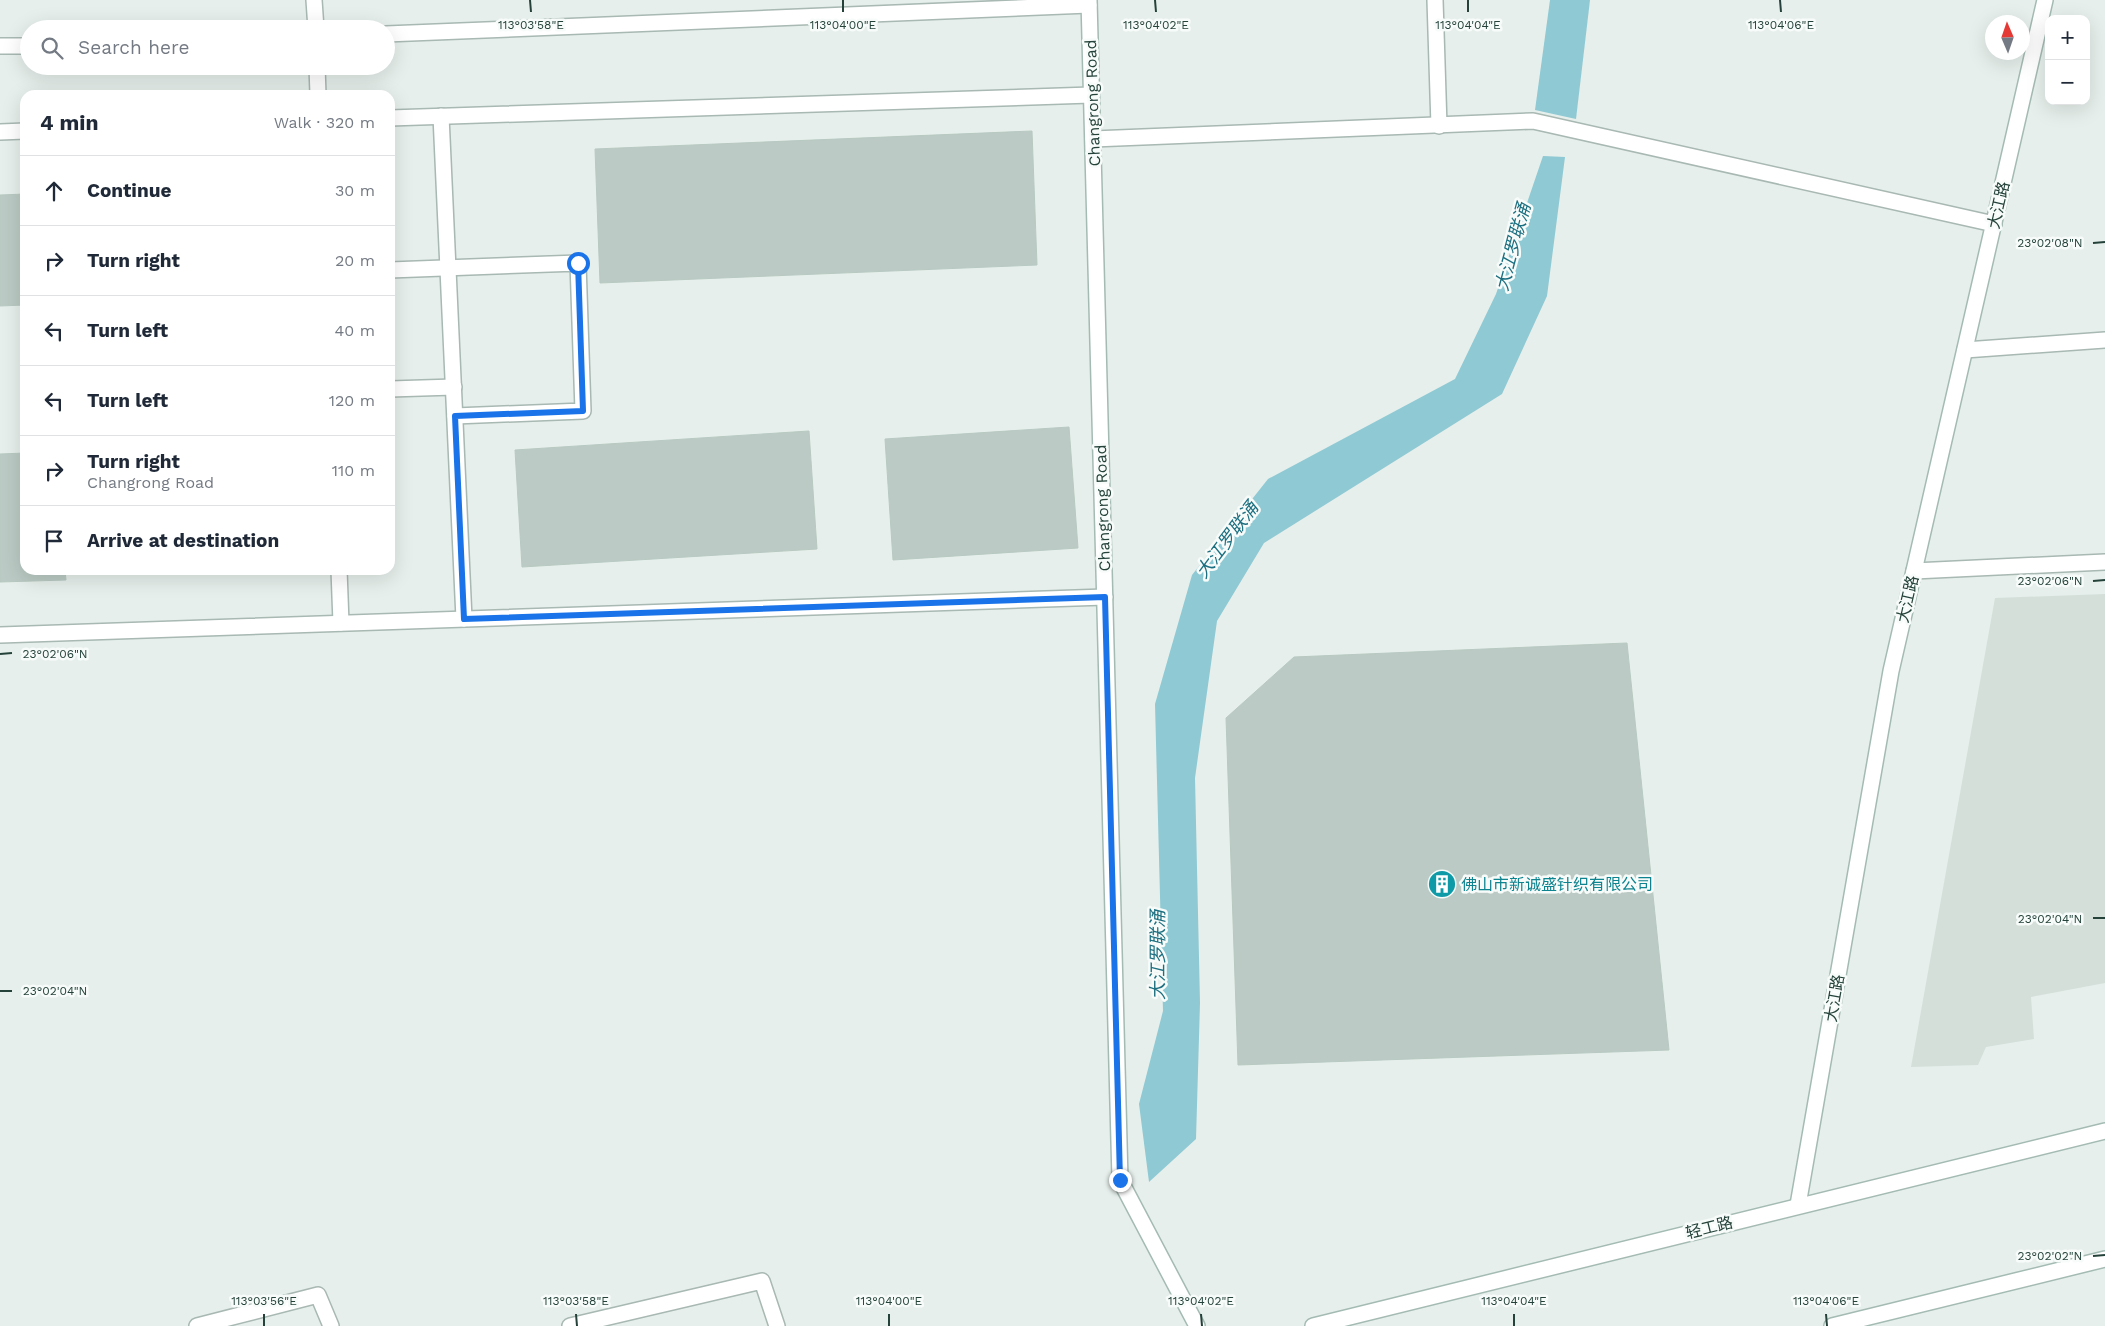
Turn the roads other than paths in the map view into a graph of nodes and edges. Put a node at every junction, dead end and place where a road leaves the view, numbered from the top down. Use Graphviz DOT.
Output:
graph roads {
  1 [pos="314,0"];
  2 [pos="1435,0"];
  3 [pos="2045,0"];
  4 [pos="1089,3"];
  5 [pos="315,20"];
  6 [pos="395,34"];
  7 [pos="1,46"];
  8 [pos="20,46"];
  9 [pos="317,75"];
  10 [pos="318,90"];
  11 [pos="1091,95"];
  12 [pos="442,116"];
  13 [pos="395,118"];
  14 [pos="1439,126"];
  15 [pos="20,131"];
  16 [pos="0,132"];
  17 [pos="1092,139"];
  18 [pos="1994,224"];
  19 [pos="448,267"];
  20 [pos="395,270"];
  21 [pos="2105,340"];
  22 [pos="1964,350"];
  23 [pos="454,387"];
  24 [pos="395,389"];
  25 [pos="455,416"];
  26 [pos="2105,562"];
  27 [pos="1914,571"];
  28 [pos="339,575"];
  29 [pos="1105,597"];
  30 [pos="464,619"];
  31 [pos="341,624"];
  32 [pos="0,635"];
  33 [pos="2105,1131"];
  34 [pos="1798,1205"];
  35 [pos="2105,1259"];
  36 [pos="1850,1323"];
  37 [pos="197,1326"];
  38 [pos="331,1326"];
  39 [pos="570,1326"];
  40 [pos="777,1326"];
  41 [pos="1197,1326"];
  42 [pos="1313,1326"];
  43 [pos="1832,1326"];
  1 -- 5 [label="street"];
  2 -- 14 [label="street"];
  3 -- 18 [label="street, 大江路"];
  4 -- 6 [label="street"];
  4 -- 11 [label="street, Changrong Road"];
  7 -- 8 [label="street"];
  9 -- 10 [label="street"];
  11 -- 12 [label="street"];
  11 -- 17 [label="street, Changrong Road"];
  12 -- 13 [label="street"];
  12 -- 19 [label="street"];
  14 -- 17 [label="street"];
  14 -- 18 [label="street"];
  15 -- 16 [label="street"];
  17 -- 29 [label="street, Changrong Road"];
  18 -- 22 [label="street, 大江路"];
  19 -- 20 [label="street"];
  19 -- 23 [label="street"];
  19 -- 25 [label="street"];
  21 -- 22 [label="street"];
  22 -- 27 [label="street, 大江路"];
  23 -- 24 [label="street"];
  23 -- 25 [label="street"];
  25 -- 30 [label="street"];
  26 -- 27 [label="street"];
  27 -- 34 [label="street, 大江路"];
  28 -- 31 [label="street"];
  29 -- 30 [label="street"];
  29 -- 41 [label="street, Changrong Road"];
  30 -- 31 [label="street"];
  31 -- 32 [label="street"];
  33 -- 34 [label="street, 轻工路"];
  34 -- 42 [label="street, 轻工路"];
  35 -- 36 [label="street"];
  36 -- 43 [label="street"];
  37 -- 38 [label="street"];
  39 -- 40 [label="street"];
}
